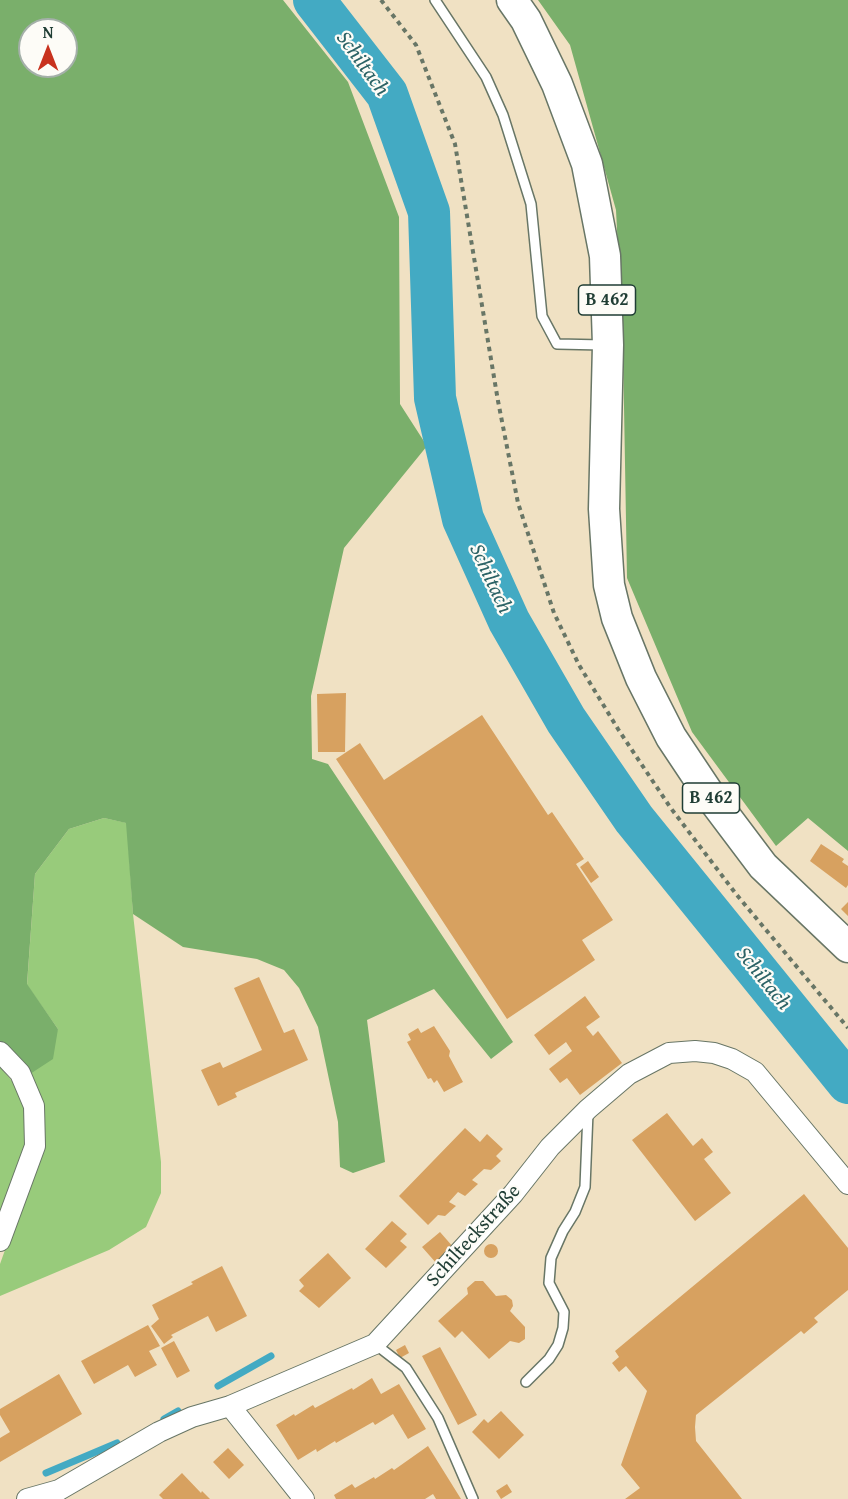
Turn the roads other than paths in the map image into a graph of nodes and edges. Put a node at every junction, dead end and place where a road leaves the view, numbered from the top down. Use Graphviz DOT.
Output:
graph roads {
  1 [pos="435,0"];
  2 [pos="512,0"];
  3 [pos="609,345"];
  4 [pos="848,947"];
  5 [pos="0,1052"];
  6 [pos="588,1109"];
  7 [pos="848,1184"];
  8 [pos="0,1241"];
  9 [pos="375,1344"];
  10 [pos="526,1382"];
  11 [pos="230,1406"];
  12 [pos="62,1495"];
  13 [pos="27,1499"];
  14 [pos="304,1499"];
  15 [pos="473,1499"];
  1 -- 3 [label="lane"];
  2 -- 3 [label="main road, B 462"];
  3 -- 4 [label="main road, B 462"];
  5 -- 8 [label="street"];
  6 -- 7 [label="street, Schilteckstraße"];
  6 -- 9 [label="street, Schilteckstraße"];
  6 -- 10 [label="lane"];
  9 -- 11 [label="street, Schilteckstraße"];
  9 -- 15 [label="lane"];
  11 -- 12 [label="street, Schilteckstraße"];
  11 -- 14 [label="street"];
  12 -- 13 [label="street, Schilteckstraße"];
}
